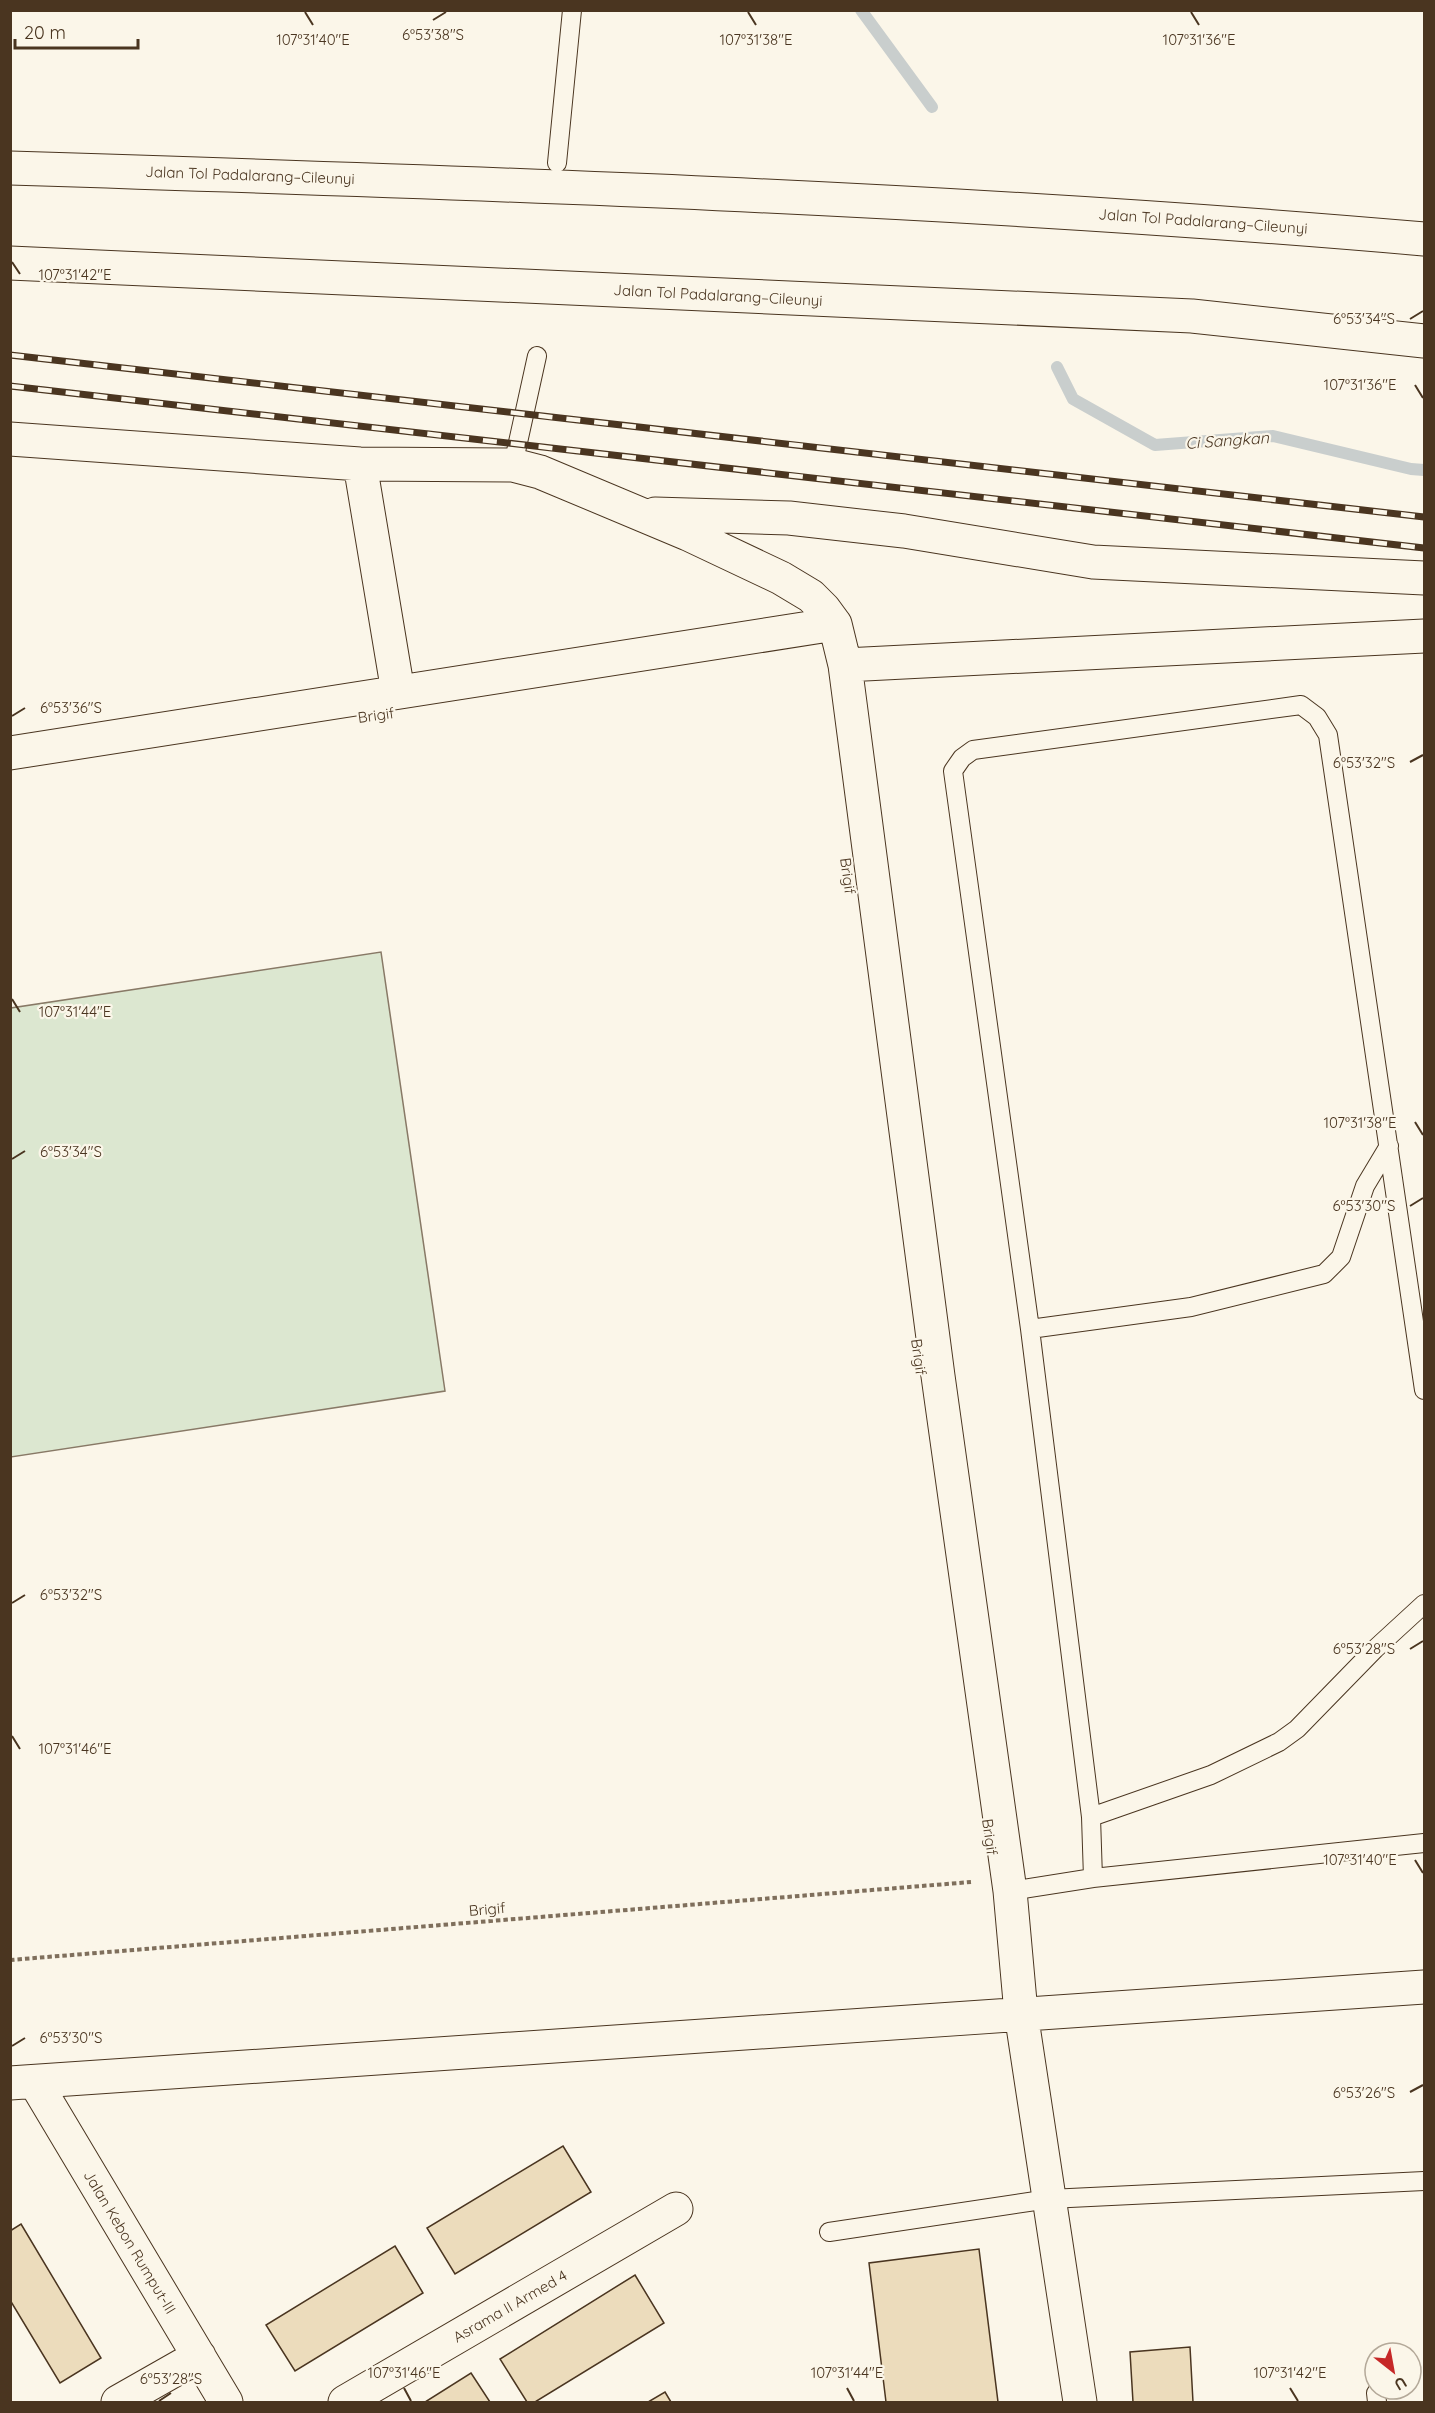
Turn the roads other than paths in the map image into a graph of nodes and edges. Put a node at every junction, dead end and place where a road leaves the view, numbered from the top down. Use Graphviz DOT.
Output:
graph roads {
  1 [pos="572,10"];
  2 [pos="557,163"];
  3 [pos="10,168"];
  4 [pos="1425,239"];
  5 [pos="10,264"];
  6 [pos="1425,341"];
  7 [pos="537,356"];
  8 [pos="10,439"];
  9 [pos="360,464"];
  10 [pos="513,465"];
  11 [pos="638,513"];
  12 [pos="1425,578"];
  13 [pos="835,624"];
  14 [pos="1425,636"];
  15 [pos="845,665"];
  16 [pos="398,693"];
  17 [pos="10,753"];
  18 [pos="1389,1146"];
  19 [pos="1030,1329"];
  20 [pos="1425,1390"];
  21 [pos="1425,1604"];
  22 [pos="1091,1817"];
  23 [pos="1425,1843"];
  24 [pos="1093,1878"];
  25 [pos="1010,1891"];
  26 [pos="1425,1987"];
  27 [pos="1021,2013"];
  28 [pos="23,2082"];
  29 [pos="1425,2181"];
  30 [pos="1049,2199"];
  31 [pos="676,2209"];
  32 [pos="829,2232"];
  33 [pos="199,2356"];
  34 [pos="133,2399"];
  35 [pos="226,2403"];
  36 [pos="345,2403"];
  37 [pos="1080,2403"];
  1 -- 2 [label="lane"];
  3 -- 4 [label="main road, Jalan Tol Padalarang–Cileunyi"];
  5 -- 6 [label="main road, Jalan Tol Padalarang–Cileunyi"];
  7 -- 10 [label="lane"];
  8 -- 9 [label="main road"];
  9 -- 10 [label="main road"];
  9 -- 16 [label="main road"];
  10 -- 11 [label="main road"];
  11 -- 12 [label="main road"];
  11 -- 13 [label="main road"];
  13 -- 15 [label="main road"];
  13 -- 16 [label="main road"];
  14 -- 15 [label="main road"];
  15 -- 25 [label="main road"];
  16 -- 17 [label="main road"];
  18 -- 19 [label="lane"];
  18 -- 19 [label="lane"];
  18 -- 20 [label="lane"];
  19 -- 22 [label="lane"];
  21 -- 22 [label="lane"];
  22 -- 24 [label="lane"];
  23 -- 24 [label="lane"];
  24 -- 25 [label="lane"];
  25 -- 27 [label="main road"];
  26 -- 27 [label="main road"];
  27 -- 28 [label="main road"];
  27 -- 30 [label="main road"];
  28 -- 33 [label="main road, Jalan Kebon Rumput-III"];
  29 -- 30 [label="lane"];
  30 -- 32 [label="lane"];
  30 -- 37 [label="main road"];
  31 -- 36 [label="main road, Asrama II Armed 4"];
  33 -- 34 [label="main road"];
  33 -- 35 [label="main road, Jalan Kebon Rumput-III"];
}
